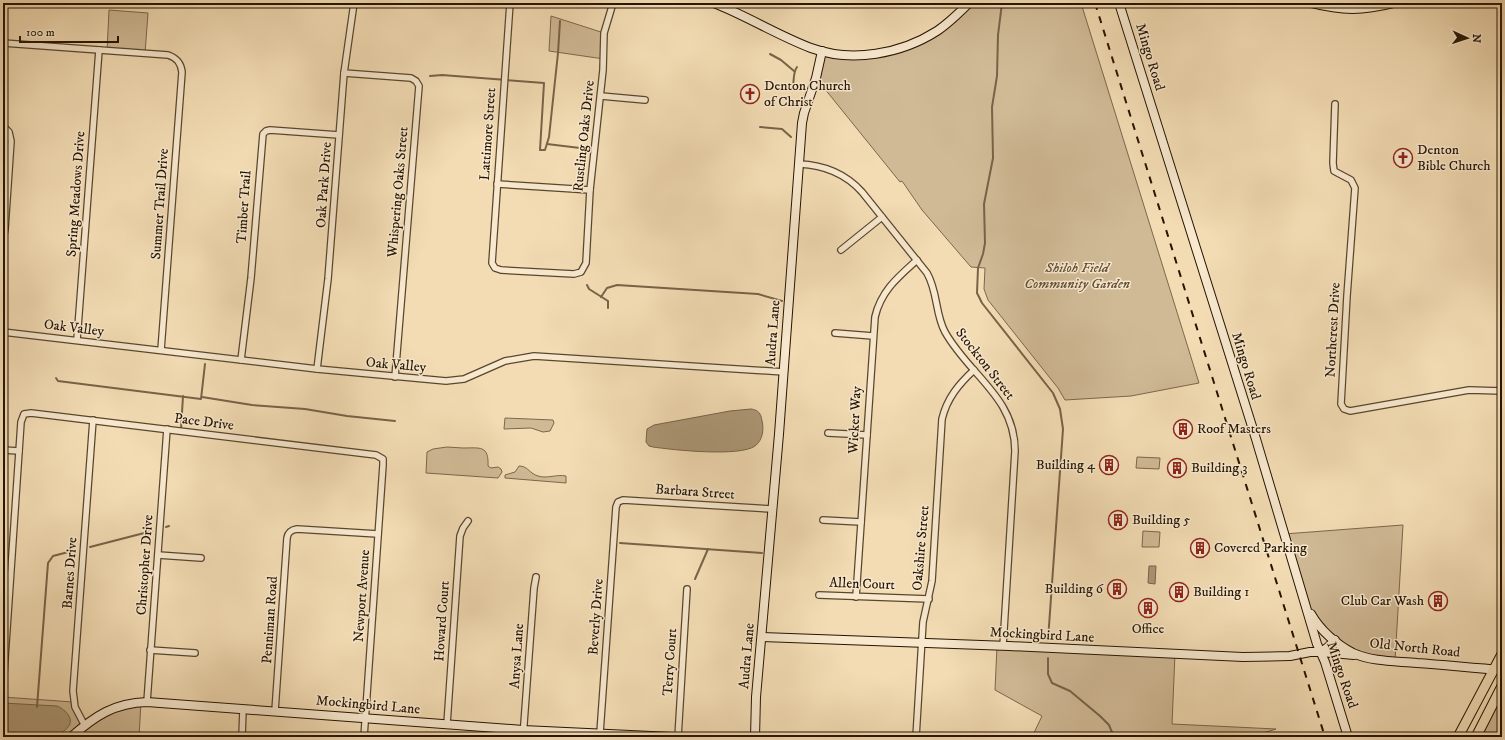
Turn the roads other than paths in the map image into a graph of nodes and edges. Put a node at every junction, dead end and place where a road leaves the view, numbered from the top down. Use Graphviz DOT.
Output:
graph roads {
  1 [pos="354,3"];
  2 [pos="510,3"];
  3 [pos="613,3"];
  4 [pos="714,3"];
  5 [pos="969,3"];
  6 [pos="1119,3"];
  7 [pos="1311,3"];
  8 [pos="1394,3"];
  9 [pos="3,43"];
  10 [pos="99,50"];
  11 [pos="822,51"];
  12 [pos="344,73"];
  13 [pos="601,96"];
  14 [pos="645,100"];
  15 [pos="1335,104"];
  16 [pos="3,126"];
  17 [pos="339,135"];
  18 [pos="799,164"];
  19 [pos="497,184"];
  20 [pos="590,190"];
  21 [pos="882,217"];
  22 [pos="3,240"];
  23 [pos="841,250"];
  24 [pos="917,260"];
  25 [pos="581,272"];
  26 [pos="3,332"];
  27 [pos="835,333"];
  28 [pos="873,336"];
  29 [pos="77,340"];
  30 [pos="161,350"];
  31 [pos="240,360"];
  32 [pos="316,369"];
  33 [pos="974,370"];
  34 [pos="784,372"];
  35 [pos="395,377"];
  36 [pos="1502,391"];
  37 [pos="93,420"];
  38 [pos="167,429"];
  39 [pos="828,433"];
  40 [pos="866,435"];
  41 [pos="3,450"];
  42 [pos="19,451"];
  43 [pos="381,457"];
  44 [pos="618,502"];
  45 [pos="772,509"];
  46 [pos="823,520"];
  47 [pos="468,521"];
  48 [pos="861,522"];
  49 [pos="378,534"];
  50 [pos="158,554"];
  51 [pos="201,558"];
  52 [pos="536,577"];
  53 [pos="687,589"];
  54 [pos="819,595"];
  55 [pos="856,597"];
  56 [pos="1304,598"];
  57 [pos="929,599"];
  58 [pos="762,637"];
  59 [pos="1334,640"];
  60 [pos="922,643"];
  61 [pos="1003,646"];
  62 [pos="150,650"];
  63 [pos="1321,652"];
  64 [pos="195,653"];
  65 [pos="1502,654"];
  66 [pos="1363,656"];
  67 [pos="1498,670"];
  68 [pos="1502,686"];
  69 [pos="3,688"];
  70 [pos="147,702"];
  71 [pos="243,709"];
  72 [pos="275,711"];
  73 [pos="365,718"];
  74 [pos="447,724"];
  75 [pos="85,726"];
  76 [pos="523,733"];
  77 [pos="600,734"];
  78 [pos="71,737"];
  79 [pos="242,737"];
  80 [pos="364,737"];
  81 [pos="672,737"];
  82 [pos="678,737"];
  83 [pos="755,737"];
  84 [pos="916,737"];
  85 [pos="1348,737"];
  86 [pos="1458,737"];
  87 [pos="1476,737"];
  1 -- 12 [label="street, Oak Park Drive"];
  2 -- 19 [label="street, Lattimore Street"];
  3 -- 13 [label="street, Rustling Oaks Drive"];
  4 -- 11 [label="street"];
  5 -- 11 [label="street"];
  6 -- 56 [label="street, Mingo Road"];
  7 -- 8 [label="street"];
  9 -- 10 [label="street"];
  10 -- 29 [label="street, Spring Meadows Drive"];
  10 -- 30 [label="street, Summer Trail Drive"];
  11 -- 18 [label="street, Audra Lane"];
  12 -- 17 [label="street, Oak Park Drive"];
  12 -- 35 [label="street, Whispering Oaks Street"];
  13 -- 14 [label="street"];
  13 -- 20 [label="street, Rustling Oaks Drive"];
  15 -- 36 [label="street, Northcrest Drive"];
  16 -- 22 [label="street"];
  17 -- 31 [label="street, Timber Trail"];
  17 -- 32 [label="street, Oak Park Drive"];
  18 -- 21 [label="street, Stockton Street"];
  18 -- 34 [label="street, Audra Lane"];
  19 -- 20 [label="street"];
  19 -- 25 [label="street, Lattimore Street"];
  20 -- 25 [label="street, Rustling Oaks Drive"];
  21 -- 23 [label="street"];
  21 -- 24 [label="street, Stockton Street"];
  24 -- 28 [label="street, Wicker Way"];
  24 -- 33 [label="street, Stockton Street"];
  26 -- 29 [label="street, Oak Valley"];
  27 -- 28 [label="street"];
  28 -- 40 [label="street, Wicker Way"];
  29 -- 30 [label="street, Oak Valley"];
  30 -- 31 [label="street, Oak Valley"];
  31 -- 32 [label="street, Oak Valley"];
  32 -- 35 [label="street, Oak Valley"];
  33 -- 57 [label="street, Oakshire Street"];
  33 -- 61 [label="street, Stockton Street"];
  34 -- 35 [label="street, Oak Valley"];
  34 -- 45 [label="street, Audra Lane"];
  37 -- 38 [label="street, Pace Drive"];
  37 -- 42 [label="street, Pace Drive"];
  37 -- 75 [label="street, Barnes Drive"];
  38 -- 43 [label="street, Pace Drive"];
  38 -- 50 [label="street, Christopher Drive"];
  39 -- 40 [label="street"];
  40 -- 48 [label="street, Wicker Way"];
  41 -- 42 [label="street"];
  42 -- 69 [label="street"];
  43 -- 49 [label="street, Newport Avenue"];
  44 -- 45 [label="street, Barbara Street"];
  44 -- 77 [label="street, Beverly Drive"];
  45 -- 58 [label="street, Audra Lane"];
  46 -- 48 [label="street"];
  47 -- 74 [label="street, Howard Court"];
  48 -- 55 [label="street, Wicker Way"];
  49 -- 72 [label="street, Penniman Road"];
  49 -- 73 [label="street, Newport Avenue"];
  50 -- 51 [label="street"];
  50 -- 62 [label="street, Christopher Drive"];
  52 -- 76 [label="street, Anysa Lane"];
  53 -- 82 [label="street, Terry Court"];
  54 -- 55 [label="street, Allen Court"];
  55 -- 57 [label="street, Allen Court"];
  56 -- 59 [label="street, Old North Road"];
  56 -- 63 [label="street, Mingo Road"];
  57 -- 60 [label="street, Oakshire Street"];
  58 -- 60 [label="street, Mockingbird Lane"];
  58 -- 83 [label="street, Audra Lane"];
  59 -- 63 [label="street"];
  59 -- 66 [label="street, Old North Road"];
  60 -- 61 [label="street, Mockingbird Lane"];
  60 -- 84 [label="street, Oakshire Street"];
  61 -- 63 [label="street, Mockingbird Lane"];
  62 -- 64 [label="street"];
  62 -- 70 [label="street, Christopher Drive"];
  63 -- 66 [label="street, Mockingbird Lane"];
  63 -- 85 [label="street, Mingo Road"];
  65 -- 67 [label="main road"];
  66 -- 67 [label="street, Old North Road"];
  67 -- 86 [label="main road"];
  68 -- 87 [label="main road"];
  70 -- 71 [label="street, Mockingbird Lane"];
  70 -- 75 [label="street, Mockingbird Lane"];
  71 -- 72 [label="street, Mockingbird Lane"];
  71 -- 79 [label="street"];
  72 -- 73 [label="street, Mockingbird Lane"];
  73 -- 74 [label="street, Mockingbird Lane"];
  73 -- 80 [label="street, Newport Avenue"];
  74 -- 76 [label="street, Mockingbird Lane"];
  75 -- 78 [label="street, Mockingbird Lane"];
  76 -- 77 [label="street, Mockingbird Lane"];
  77 -- 81 [label="street, Mockingbird Lane"];
}
